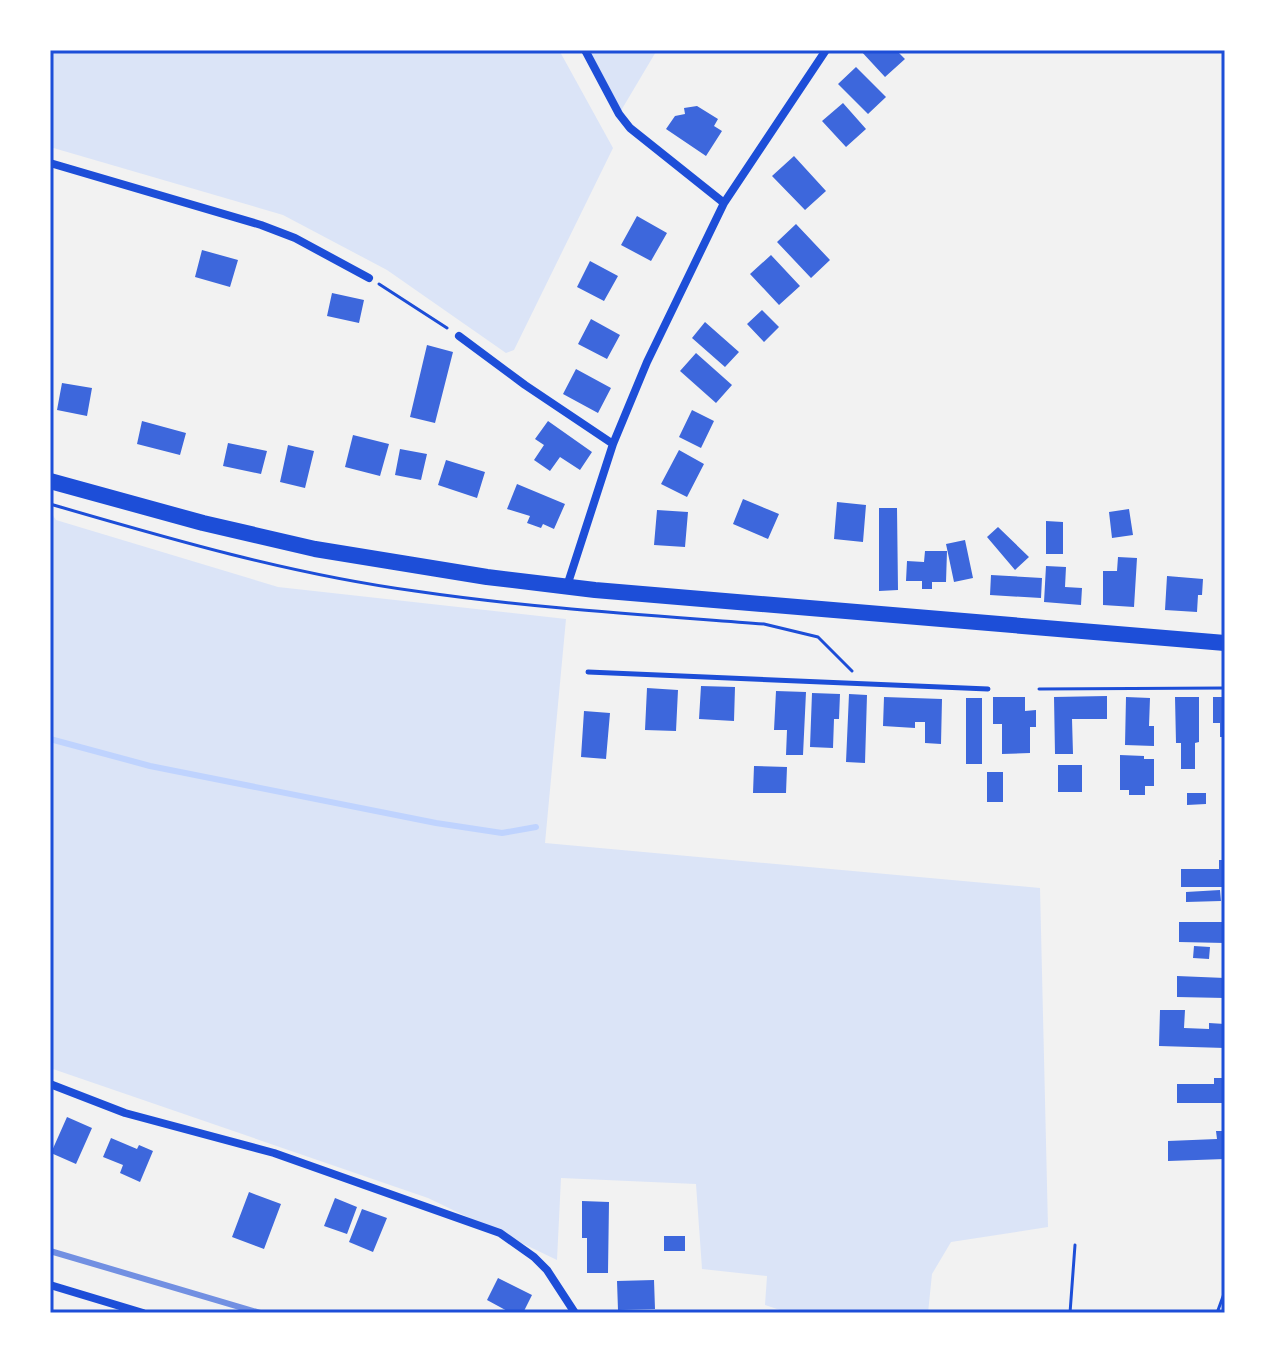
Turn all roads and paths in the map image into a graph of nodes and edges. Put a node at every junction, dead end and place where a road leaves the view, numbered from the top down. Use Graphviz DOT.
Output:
graph roads {
  1 [pos="585,50"];
  2 [pos="826,50"];
  3 [pos="50,163"];
  4 [pos="724,203"];
  5 [pos="369,278"];
  6 [pos="459,336"];
  7 [pos="613,444"];
  8 [pos="50,481"];
  9 [pos="567,587"];
  10 [pos="764,624"];
  11 [pos="1225,643"];
  12 [pos="588,672"];
  13 [pos="866,685"];
  14 [pos="1225,688"];
  15 [pos="988,689"];
  16 [pos="1039,689"];
  17 [pos="50,1084"];
  18 [pos="1075,1245"];
  19 [pos="50,1285"];
  20 [pos="1225,1291"];
  21 [pos="143,1313"];
  22 [pos="575,1313"];
  23 [pos="1070,1313"];
  24 [pos="1217,1313"];
  1 -- 4 [label="street"];
  2 -- 4 [label="street"];
  3 -- 5 [label="street"];
  4 -- 7 [label="street"];
  5 -- 6 [label="path"];
  6 -- 7 [label="street"];
  7 -- 9 [label="street"];
  8 -- 9 [label="main road"];
  9 -- 11 [label="main road"];
  10 -- 13 [label="path"];
  12 -- 13 [label="lane"];
  13 -- 15 [label="lane"];
  14 -- 16 [label="path"];
  17 -- 22 [label="street"];
  18 -- 23 [label="path"];
  19 -- 21 [label="street"];
  20 -- 24 [label="path"];
}
